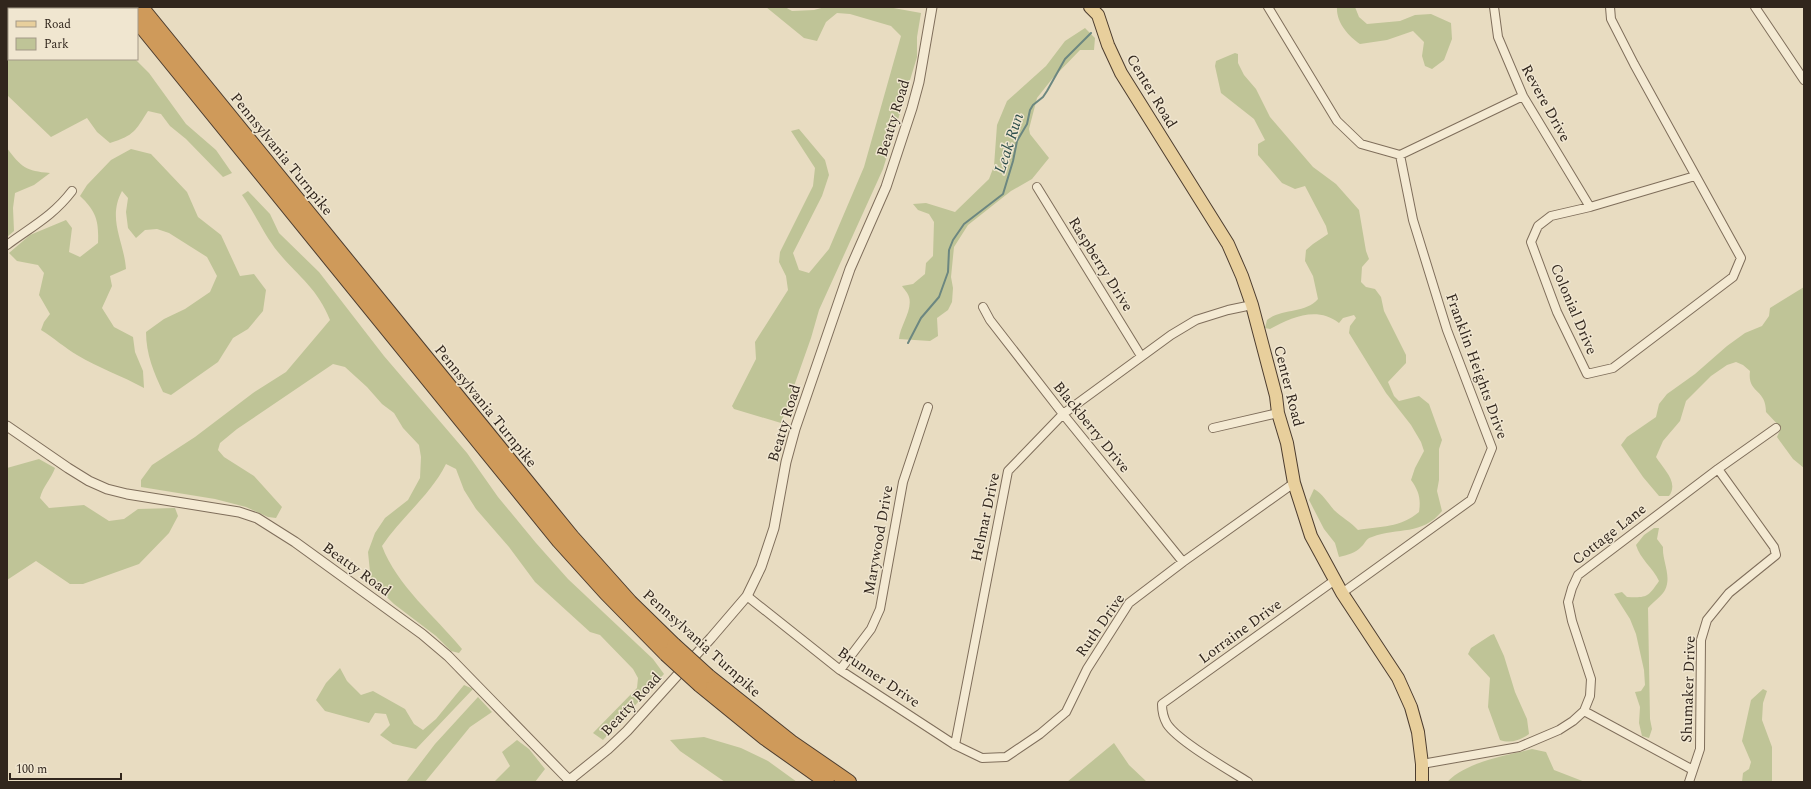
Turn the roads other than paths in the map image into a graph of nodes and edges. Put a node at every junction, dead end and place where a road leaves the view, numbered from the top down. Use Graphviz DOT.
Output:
graph roads {
  1 [pos="141,7"];
  2 [pos="932,7"];
  3 [pos="1268,7"];
  4 [pos="1494,7"];
  5 [pos="1610,7"];
  6 [pos="1755,7"];
  7 [pos="1095,10"];
  8 [pos="138,22"];
  9 [pos="1804,80"];
  10 [pos="1523,96"];
  11 [pos="1400,155"];
  12 [pos="1695,176"];
  13 [pos="1037,187"];
  14 [pos="72,191"];
  15 [pos="1590,207"];
  16 [pos="7,245"];
  17 [pos="1252,305"];
  18 [pos="983,307"];
  19 [pos="1141,356"];
  20 [pos="928,407"];
  21 [pos="1278,413"];
  22 [pos="1063,414"];
  23 [pos="7,426"];
  24 [pos="1213,428"];
  25 [pos="1776,428"];
  26 [pos="1718,469"];
  27 [pos="1294,483"];
  28 [pos="1183,562"];
  29 [pos="1335,580"];
  30 [pos="1342,593"];
  31 [pos="747,596"];
  32 [pos="670,649"];
  33 [pos="840,670"];
  34 [pos="704,680"];
  35 [pos="1584,711"];
  36 [pos="955,745"];
  37 [pos="1006,757"];
  38 [pos="1422,764"];
  39 [pos="1693,770"];
  40 [pos="568,781"];
  41 [pos="827,782"];
  42 [pos="849,782"];
  43 [pos="1248,782"];
  44 [pos="1422,782"];
  45 [pos="1689,782"];
  1 -- 32 [label="highway, Pennsylvania Turnpike"];
  2 -- 31 [label="street, Beatty Road"];
  3 -- 11 [label="street"];
  4 -- 10 [label="street, Revere Drive"];
  5 -- 12 [label="street, Colonial Drive"];
  6 -- 9 [label="street"];
  7 -- 17 [label="main road, Center Road"];
  8 -- 32 [label="highway, Pennsylvania Turnpike"];
  10 -- 11 [label="street"];
  10 -- 15 [label="street, Revere Drive"];
  11 -- 30 [label="street, Franklin Heights Drive"];
  12 -- 15 [label="street, Colonial Drive"];
  12 -- 15 [label="street, Colonial Drive"];
  13 -- 19 [label="street, Raspberry Drive"];
  14 -- 16 [label="street"];
  17 -- 19 [label="street, Helmar Drive"];
  17 -- 21 [label="main road, Center Road"];
  18 -- 22 [label="street, Blackberry Drive"];
  19 -- 22 [label="street, Helmar Drive"];
  20 -- 33 [label="street, Marywood Drive"];
  21 -- 24 [label="street"];
  21 -- 27 [label="main road, Center Road"];
  22 -- 28 [label="street, Blackberry Drive"];
  22 -- 36 [label="street, Helmar Drive"];
  23 -- 40 [label="street, Beatty Road"];
  25 -- 26 [label="street, Cottage Lane"];
  26 -- 35 [label="street, Cottage Lane"];
  26 -- 39 [label="street, Shumaker Drive"];
  27 -- 28 [label="street, Ruth Drive"];
  27 -- 29 [label="main road, Center Road"];
  28 -- 37 [label="street, Ruth Drive"];
  29 -- 30 [label="main road, Center Road"];
  29 -- 43 [label="street, Lorraine Drive"];
  30 -- 38 [label="main road, Center Road"];
  31 -- 33 [label="street, Brunner Drive"];
  31 -- 40 [label="street, Beatty Road"];
  32 -- 34 [label="highway, Pennsylvania Turnpike, bridge"];
  33 -- 36 [label="street, Brunner Drive"];
  34 -- 41 [label="highway, Pennsylvania Turnpike"];
  34 -- 42 [label="highway, Pennsylvania Turnpike"];
  35 -- 38 [label="street"];
  35 -- 39 [label="street"];
  36 -- 37 [label="street, Brunner Drive"];
  38 -- 44 [label="main road, Center Road"];
  39 -- 45 [label="street, Shumaker Drive"];
}
